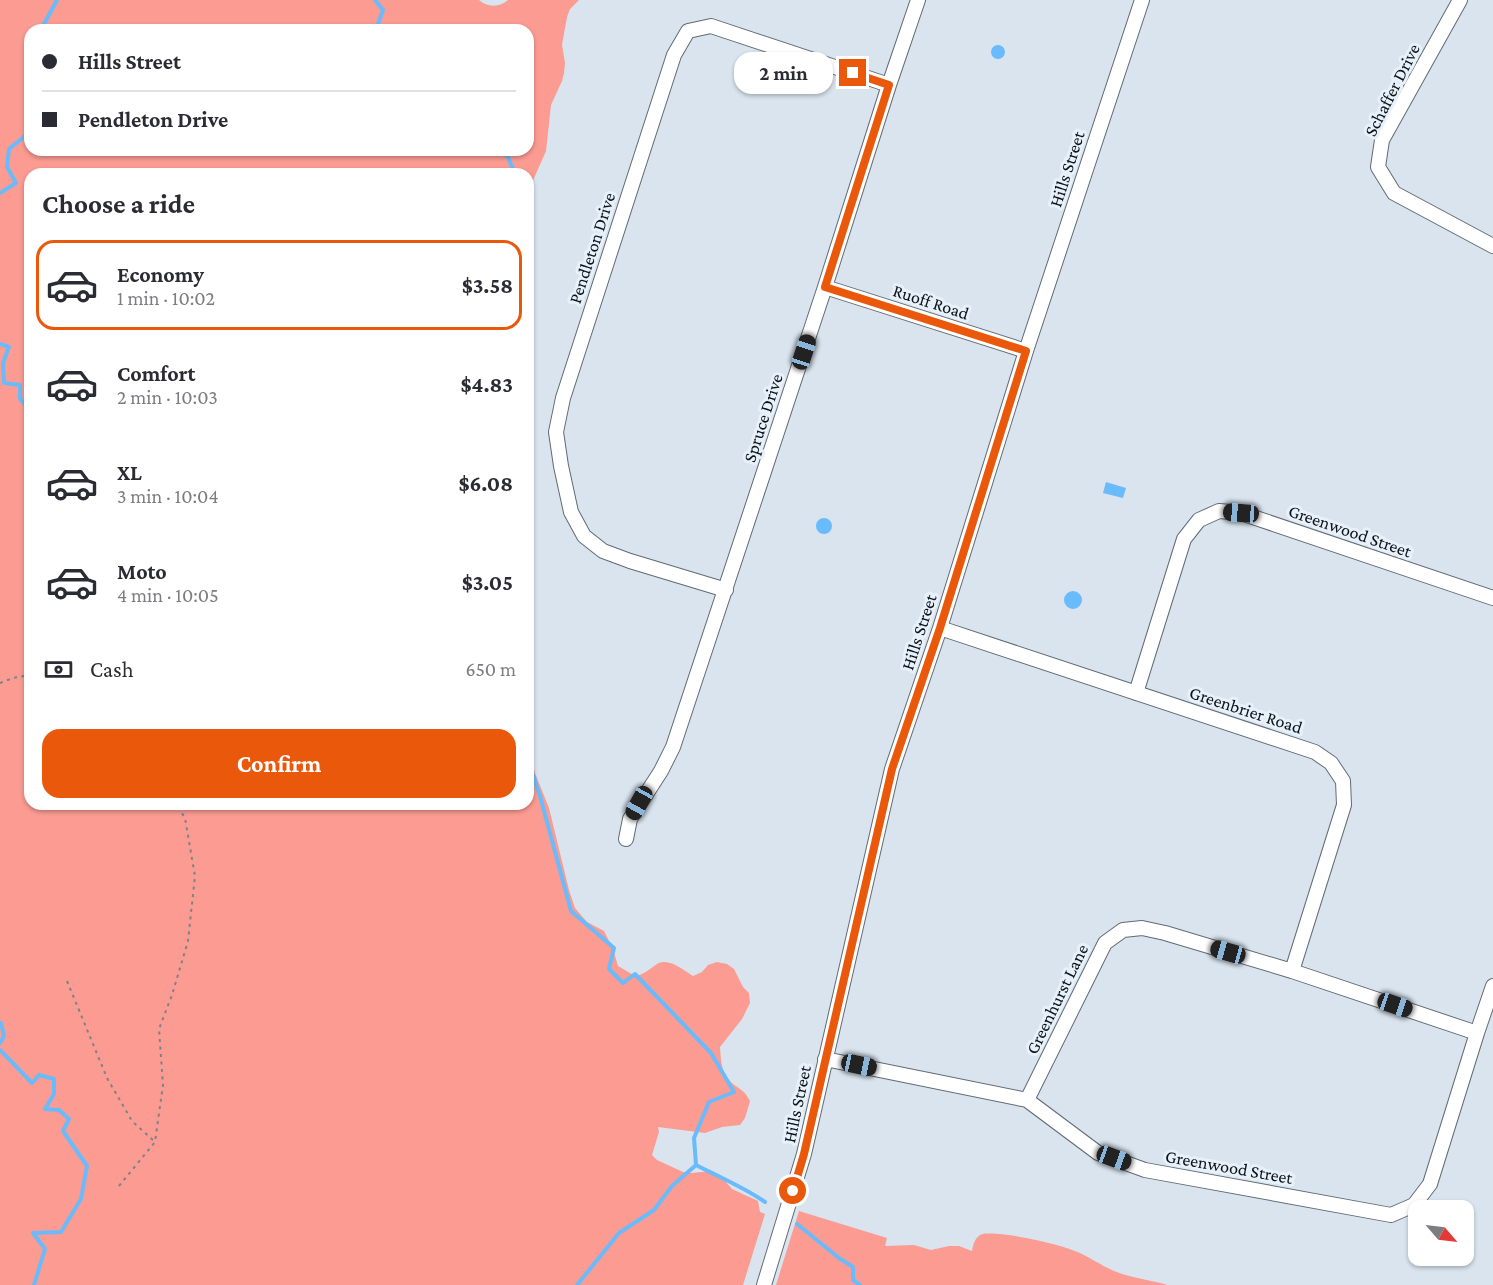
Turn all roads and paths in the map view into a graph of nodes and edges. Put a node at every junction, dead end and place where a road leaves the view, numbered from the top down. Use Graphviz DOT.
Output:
graph roads {
  1 [pos="918,0"];
  2 [pos="1142,0"];
  3 [pos="1460,0"];
  4 [pos="889,85"];
  5 [pos="1493,246"];
  6 [pos="825,287"];
  7 [pos="1026,351"];
  8 [pos="726,590"];
  9 [pos="1493,598"];
  10 [pos="940,628"];
  11 [pos="24,676"];
  12 [pos="0,682"];
  13 [pos="1136,693"];
  14 [pos="179,810"];
  15 [pos="626,839"];
  16 [pos="1292,971"];
  17 [pos="67,981"];
  18 [pos="1492,992"];
  19 [pos="1477,1033"];
  20 [pos="825,1059"];
  21 [pos="1027,1100"];
  22 [pos="155,1143"];
  23 [pos="119,1186"];
  24 [pos="764,1285"];
  1 -- 4 [label="street, Spruce Drive"];
  2 -- 7 [label="street, Hills Street"];
  3 -- 5 [label="street, Schaffer Drive"];
  4 -- 6 [label="street, Spruce Drive"];
  4 -- 8 [label="street, Pendleton Drive"];
  6 -- 7 [label="street, Ruoff Road"];
  6 -- 8 [label="street, Spruce Drive"];
  7 -- 10 [label="street, Hills Street"];
  8 -- 15 [label="street, Spruce Drive"];
  9 -- 13 [label="street, Greenwood Street"];
  10 -- 13 [label="street, Greenbrier Road"];
  10 -- 20 [label="street, Hills Street"];
  11 -- 12 [label="path"];
  13 -- 16 [label="street, Greenbrier Road"];
  14 -- 22 [label="path"];
  16 -- 19 [label="street, Greenhurst Lane"];
  16 -- 21 [label="street, Greenhurst Lane"];
  17 -- 22 [label="path"];
  18 -- 19 [label="street, Greenwood Street"];
  19 -- 21 [label="street, Greenwood Street"];
  20 -- 21 [label="street, Greenwood Street"];
  20 -- 24 [label="street, Hills Street"];
  22 -- 23 [label="path"];
}
